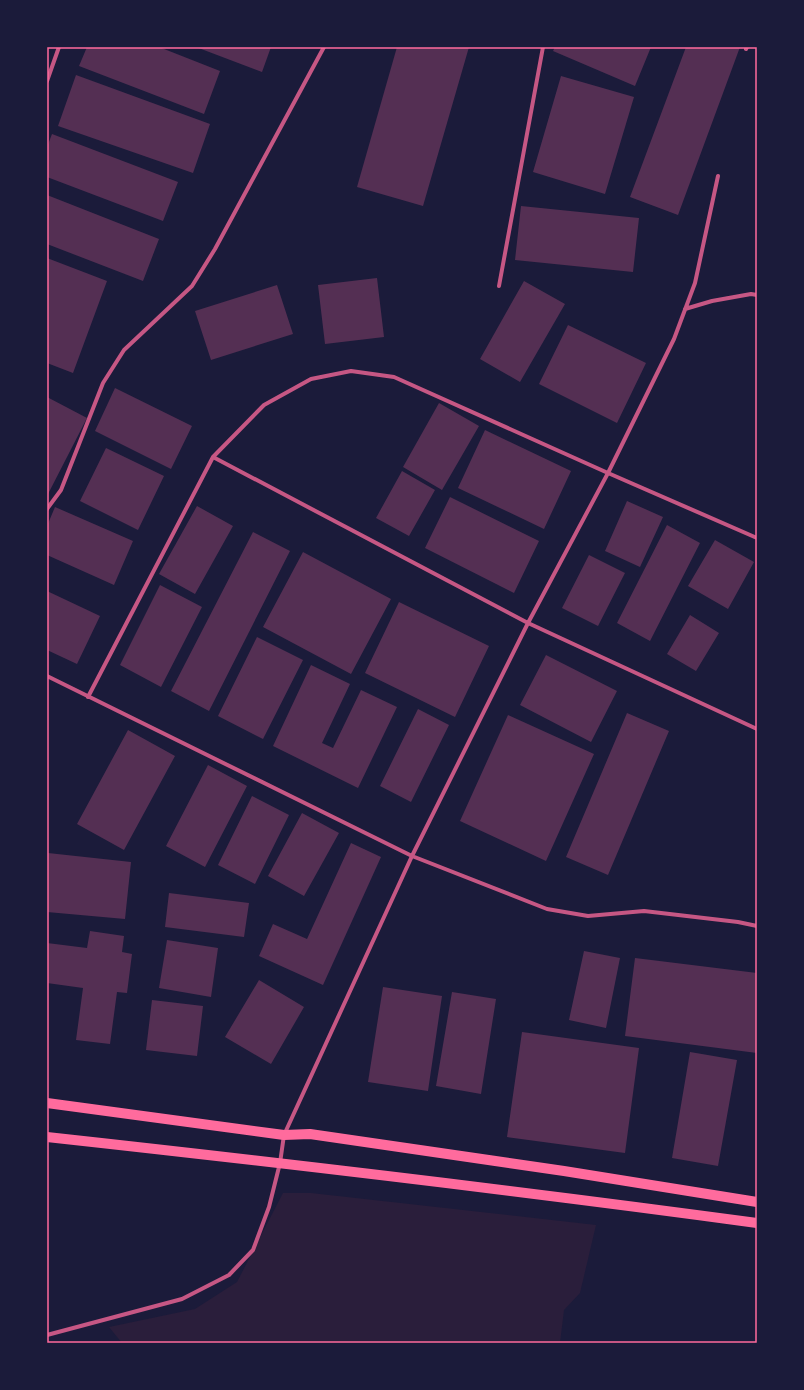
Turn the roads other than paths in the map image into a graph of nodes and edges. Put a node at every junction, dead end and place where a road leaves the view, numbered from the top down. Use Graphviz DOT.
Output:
graph roads {
  1 [pos="59,47"];
  2 [pos="324,47"];
  3 [pos="543,47"];
  4 [pos="47,81"];
  5 [pos="718,176"];
  6 [pos="499,286"];
  7 [pos="757,295"];
  8 [pos="685,309"];
  9 [pos="213,457"];
  10 [pos="608,473"];
  11 [pos="47,509"];
  12 [pos="757,538"];
  13 [pos="528,623"];
  14 [pos="47,676"];
  15 [pos="88,696"];
  16 [pos="757,730"];
  17 [pos="412,856"];
  18 [pos="757,926"];
  19 [pos="47,1103"];
  20 [pos="284,1135"];
  21 [pos="47,1137"];
  22 [pos="280,1163"];
  23 [pos="757,1202"];
  24 [pos="757,1223"];
  25 [pos="47,1335"];
  1 -- 4 [label="street"];
  2 -- 11 [label="street"];
  3 -- 6 [label="street"];
  5 -- 8 [label="street"];
  7 -- 8 [label="street"];
  8 -- 10 [label="street"];
  9 -- 10 [label="street"];
  9 -- 13 [label="street"];
  9 -- 15 [label="street"];
  10 -- 12 [label="street"];
  10 -- 13 [label="street"];
  13 -- 16 [label="street"];
  13 -- 17 [label="street"];
  14 -- 15 [label="street"];
  15 -- 17 [label="street"];
  17 -- 18 [label="street"];
  17 -- 20 [label="street"];
  19 -- 20 [label="main road"];
  20 -- 22 [label="street"];
  20 -- 23 [label="main road"];
  21 -- 22 [label="main road"];
  22 -- 24 [label="main road"];
  22 -- 25 [label="street"];
}
